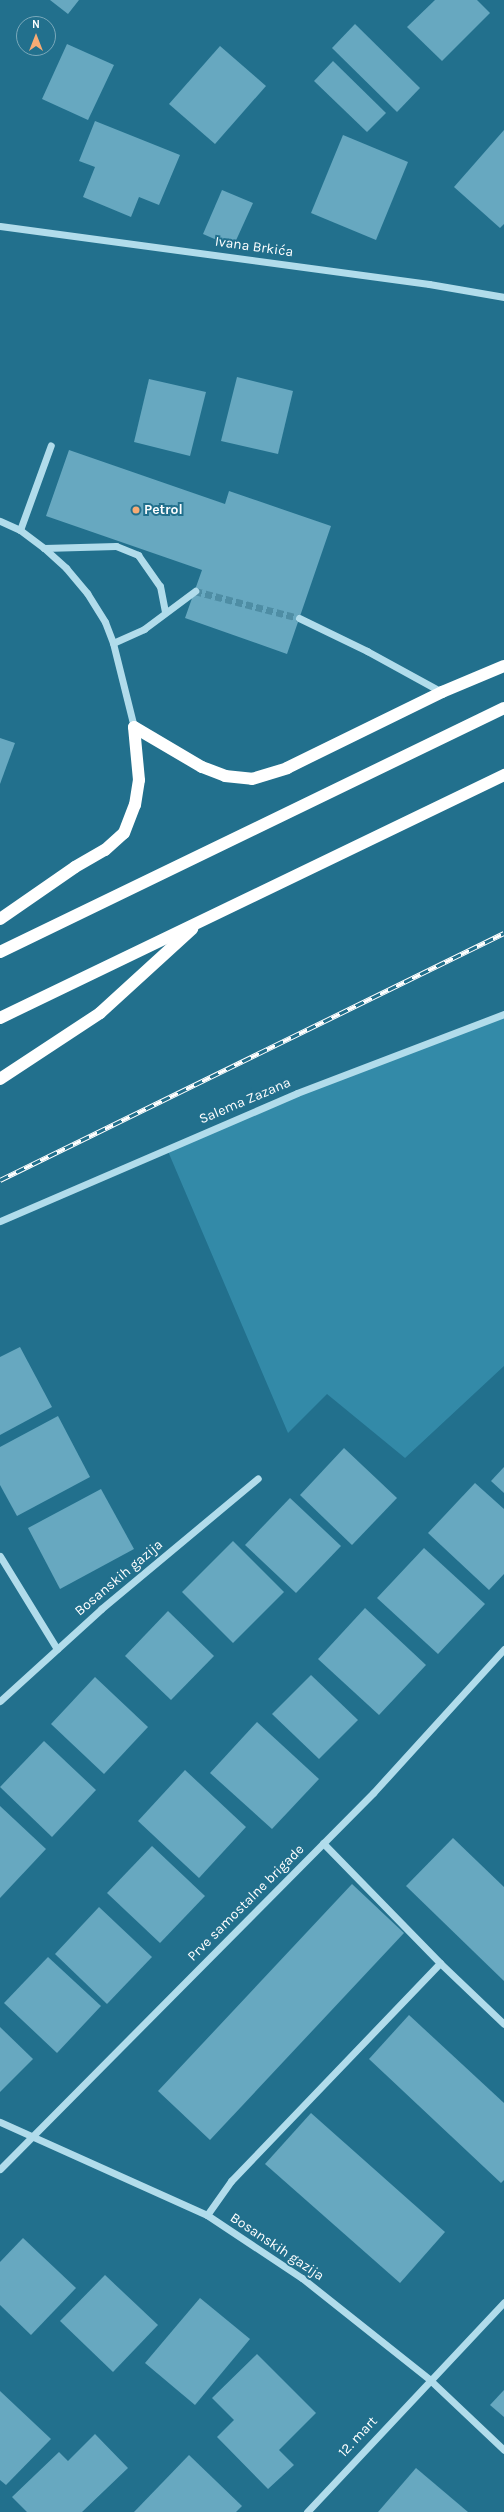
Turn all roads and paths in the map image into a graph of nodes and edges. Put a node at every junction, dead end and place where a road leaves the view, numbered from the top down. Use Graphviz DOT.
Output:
graph roads {
  1 [pos="0,225"];
  2 [pos="504,297"];
  3 [pos="50,445"];
  4 [pos="0,521"];
  5 [pos="20,530"];
  6 [pos="44,548"];
  7 [pos="195,591"];
  8 [pos="165,612"];
  9 [pos="299,618"];
  10 [pos="113,643"];
  11 [pos="504,666"];
  12 [pos="442,692"];
  13 [pos="504,708"];
  14 [pos="134,727"];
  15 [pos="504,775"];
  16 [pos="0,919"];
  17 [pos="201,920"];
  18 [pos="0,952"];
  19 [pos="504,1014"];
  20 [pos="0,1018"];
  21 [pos="0,1079"];
  22 [pos="0,1221"];
  23 [pos="258,1478"];
  24 [pos="0,1556"];
  25 [pos="57,1649"];
  26 [pos="504,1649"];
  27 [pos="0,1701"];
  28 [pos="323,1843"];
  29 [pos="440,1963"];
  30 [pos="504,2024"];
  31 [pos="0,2122"];
  32 [pos="32,2136"];
  33 [pos="0,2169"];
  34 [pos="206,2215"];
  35 [pos="504,2302"];
  36 [pos="429,2379"];
  37 [pos="504,2450"];
  38 [pos="307,2512"];
  1 -- 2 [label="street, Ivana Brkića"];
  3 -- 5 [label="street"];
  4 -- 5 [label="street"];
  5 -- 6 [label="street"];
  6 -- 8 [label="street"];
  6 -- 10 [label="street"];
  7 -- 8 [label="street"];
  8 -- 10 [label="street"];
  9 -- 12 [label="street"];
  10 -- 14 [label="street"];
  11 -- 12 [label="highway"];
  12 -- 14 [label="highway"];
  13 -- 18 [label="highway"];
  14 -- 16 [label="highway"];
  15 -- 17 [label="highway"];
  17 -- 20 [label="highway"];
  17 -- 21 [label="highway"];
  19 -- 22 [label="street, Salema Zazana"];
  23 -- 25 [label="street, Bosanskih gazija"];
  24 -- 25 [label="street"];
  25 -- 27 [label="street, Bosanskih gazija"];
  26 -- 28 [label="street, Prve samostalne brigade"];
  28 -- 29 [label="street"];
  28 -- 32 [label="street, Prve samostalne brigade"];
  29 -- 30 [label="street"];
  29 -- 34 [label="street"];
  31 -- 32 [label="street, Bosanskih gazija"];
  32 -- 33 [label="street, Prve samostalne brigade"];
  32 -- 34 [label="street, Bosanskih gazija"];
  34 -- 36 [label="street, Bosanskih gazija"];
  35 -- 36 [label="street, 12. mart"];
  36 -- 37 [label="street, Bosanskih gazija"];
  36 -- 38 [label="street, 12. mart"];
}
